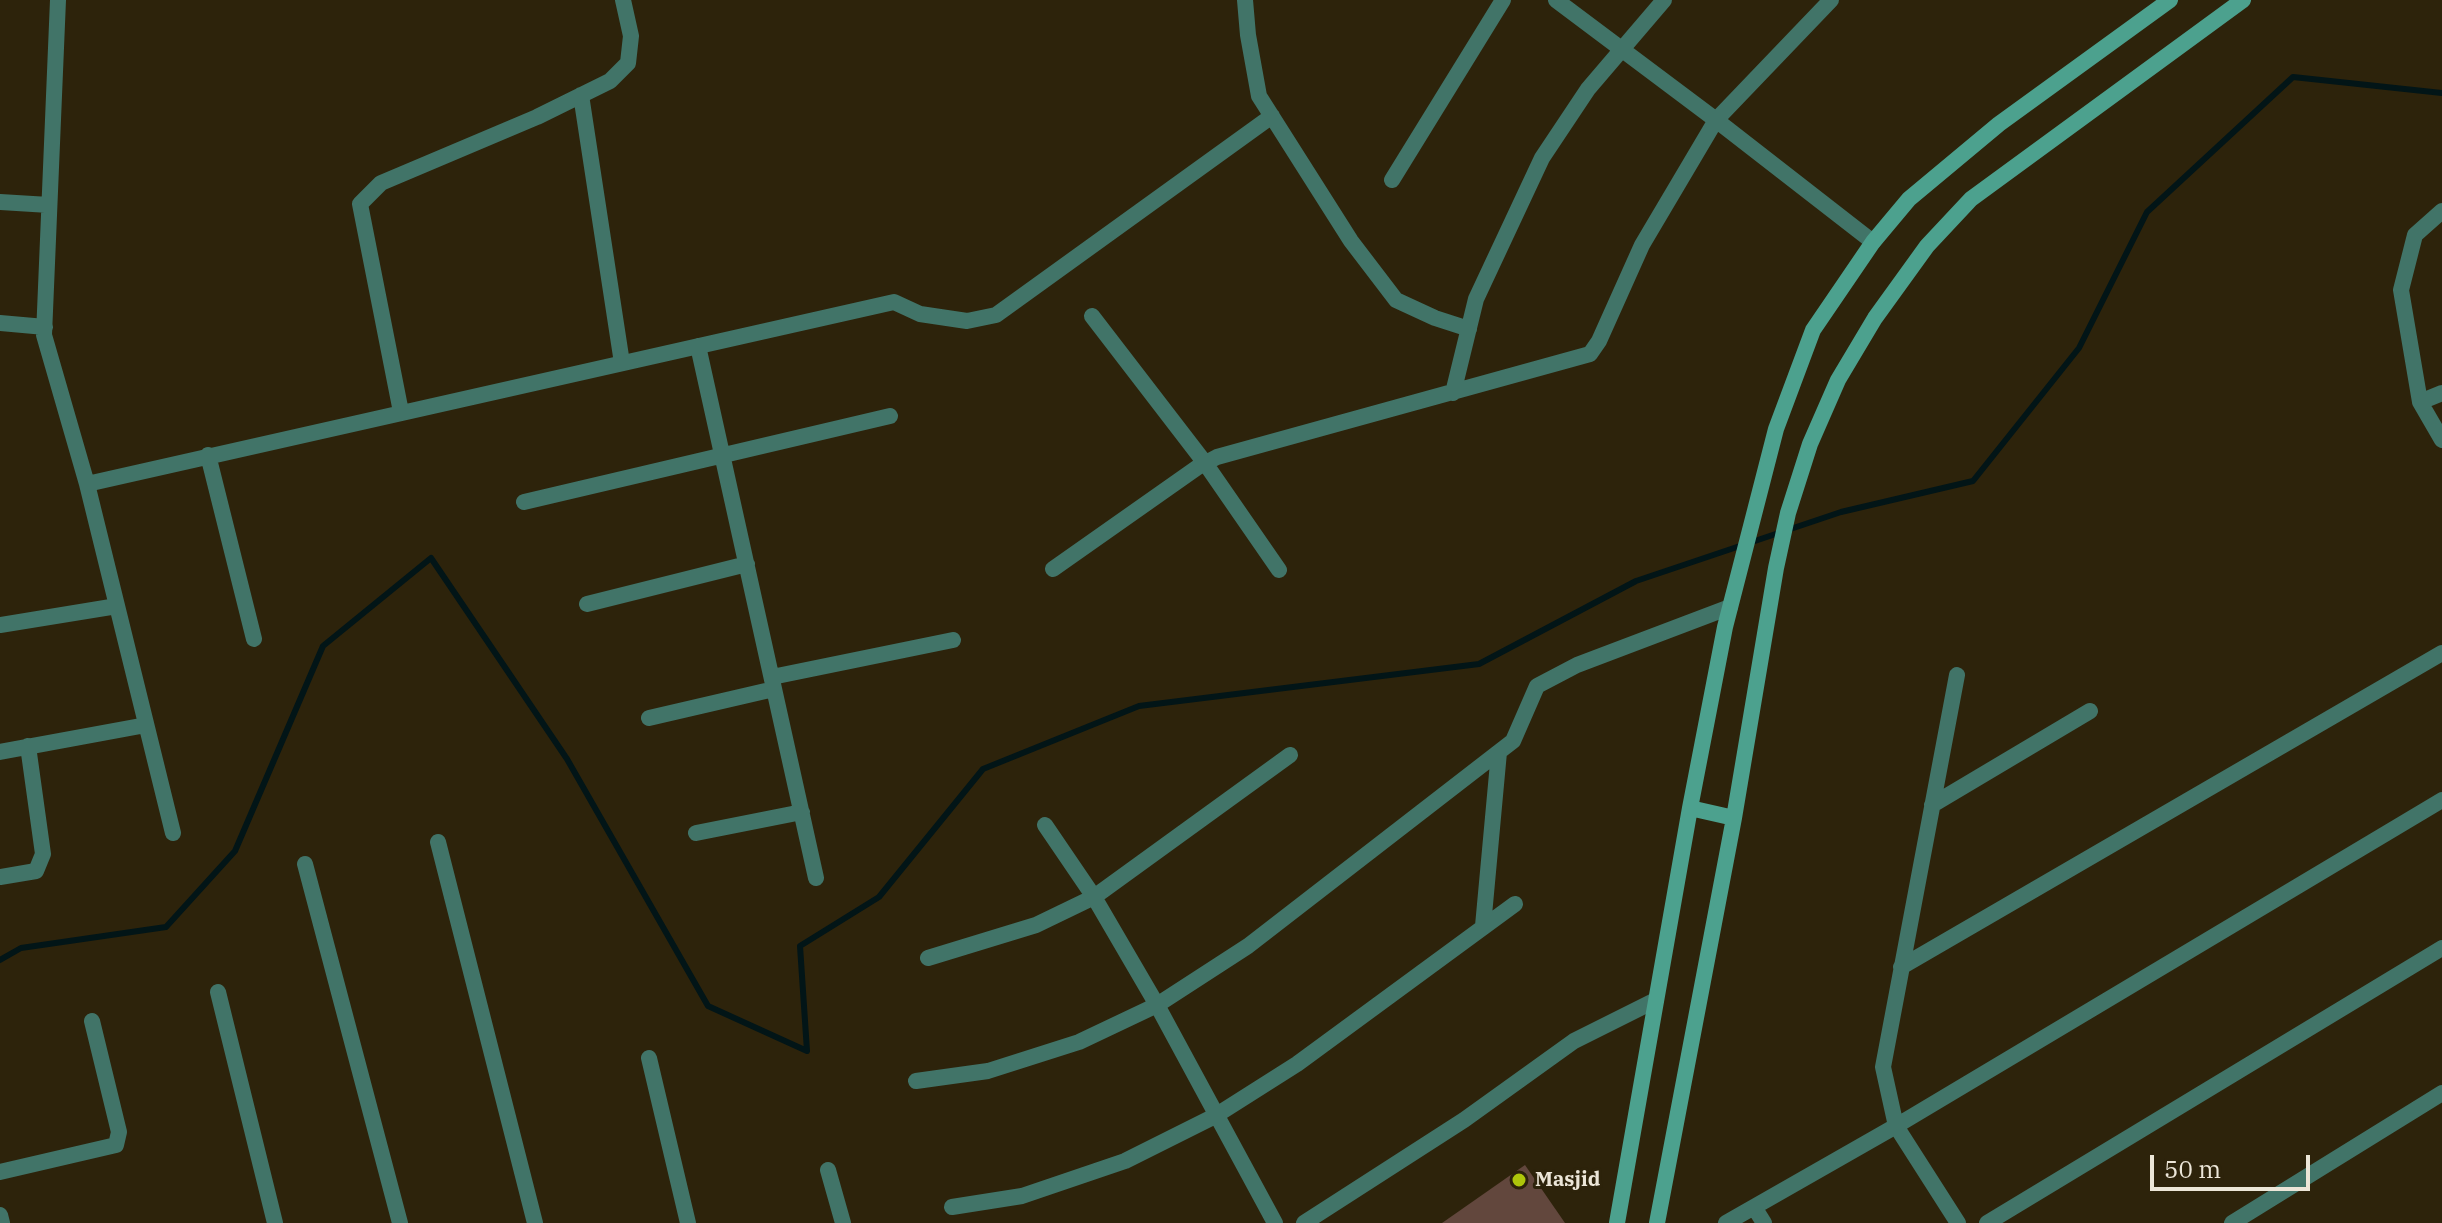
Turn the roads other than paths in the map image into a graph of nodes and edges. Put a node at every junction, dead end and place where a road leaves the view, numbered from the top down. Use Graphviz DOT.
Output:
graph roads {
  1 [pos="58,0"];
  2 [pos="623,0"];
  3 [pos="1245,0"];
  4 [pos="1503,0"];
  5 [pos="1556,0"];
  6 [pos="1664,0"];
  7 [pos="1831,0"];
  8 [pos="2170,0"];
  9 [pos="2243,0"];
  10 [pos="1622,49"];
  11 [pos="581,95"];
  12 [pos="1272,116"];
  13 [pos="1716,120"];
  14 [pos="1392,180"];
  15 [pos="0,202"];
  16 [pos="49,205"];
  17 [pos="2442,211"];
  18 [pos="1873,242"];
  19 [pos="1092,316"];
  20 [pos="0,323"];
  21 [pos="45,327"];
  22 [pos="1469,329"];
  23 [pos="698,346"];
  24 [pos="622,363"];
  25 [pos="1453,393"];
  26 [pos="2442,393"];
  27 [pos="2420,402"];
  28 [pos="401,412"];
  29 [pos="890,416"];
  30 [pos="2442,440"];
  31 [pos="208,455"];
  32 [pos="723,455"];
  33 [pos="1205,463"];
  34 [pos="87,484"];
  35 [pos="524,502"];
  36 [pos="747,564"];
  37 [pos="1053,569"];
  38 [pos="1279,570"];
  39 [pos="587,604"];
  40 [pos="117,606"];
  41 [pos="1730,607"];
  42 [pos="0,625"];
  43 [pos="254,639"];
  44 [pos="953,640"];
  45 [pos="2442,653"];
  46 [pos="1957,675"];
  47 [pos="773,683"];
  48 [pos="2090,711"];
  49 [pos="649,718"];
  50 [pos="146,725"];
  51 [pos="28,746"];
  52 [pos="0,752"];
  53 [pos="1499,752"];
  54 [pos="1290,755"];
  55 [pos="2442,800"];
  56 [pos="1932,805"];
  57 [pos="1690,808"];
  58 [pos="802,812"];
  59 [pos="1734,818"];
  60 [pos="1045,825"];
  61 [pos="173,833"];
  62 [pos="696,833"];
  63 [pos="438,842"];
  64 [pos="305,864"];
  65 [pos="0,877"];
  66 [pos="816,878"];
  67 [pos="1094,897"];
  68 [pos="1515,904"];
  69 [pos="1483,926"];
  70 [pos="2442,948"];
  71 [pos="928,958"];
  72 [pos="1901,967"];
  73 [pos="218,992"];
  74 [pos="1656,1000"];
  75 [pos="1157,1005"];
  76 [pos="92,1021"];
  77 [pos="649,1058"];
  78 [pos="916,1081"];
  79 [pos="2442,1093"];
  80 [pos="1215,1116"];
  81 [pos="1896,1126"];
  82 [pos="828,1170"];
  83 [pos="0,1172"];
  84 [pos="952,1207"];
  85 [pos="1754,1207"];
  86 [pos="0,1215"];
  87 [pos="2,1223"];
  88 [pos="275,1223"];
  89 [pos="400,1223"];
  90 [pos="535,1223"];
  91 [pos="688,1223"];
  92 [pos="843,1223"];
  93 [pos="1275,1223"];
  94 [pos="1304,1223"];
  95 [pos="1617,1223"];
  96 [pos="1657,1223"];
  97 [pos="1726,1223"];
  98 [pos="1764,1223"];
  99 [pos="1958,1223"];
  100 [pos="1987,1223"];
  101 [pos="2232,1223"];
  1 -- 16 [label="street"];
  2 -- 11 [label="street"];
  3 -- 12 [label="street"];
  4 -- 14 [label="street"];
  5 -- 10 [label="street"];
  6 -- 10 [label="street"];
  7 -- 13 [label="street"];
  8 -- 18 [label="street"];
  9 -- 59 [label="street"];
  10 -- 13 [label="street"];
  10 -- 22 [label="street"];
  11 -- 24 [label="street"];
  11 -- 28 [label="street"];
  12 -- 22 [label="street"];
  12 -- 23 [label="street"];
  13 -- 18 [label="street"];
  13 -- 25 [label="street"];
  15 -- 16 [label="street"];
  16 -- 21 [label="street"];
  17 -- 27 [label="street"];
  18 -- 41 [label="street"];
  19 -- 33 [label="street"];
  20 -- 21 [label="street"];
  21 -- 34 [label="street"];
  22 -- 25 [label="street"];
  23 -- 24 [label="street"];
  23 -- 32 [label="street"];
  24 -- 28 [label="street"];
  25 -- 33 [label="street"];
  26 -- 27 [label="street"];
  27 -- 30 [label="street"];
  28 -- 31 [label="street"];
  29 -- 32 [label="street"];
  31 -- 34 [label="street"];
  31 -- 43 [label="street"];
  32 -- 35 [label="street"];
  32 -- 36 [label="street"];
  33 -- 37 [label="street"];
  33 -- 38 [label="street"];
  34 -- 40 [label="street"];
  36 -- 39 [label="street"];
  36 -- 47 [label="street"];
  40 -- 42 [label="street"];
  40 -- 50 [label="street"];
  41 -- 53 [label="street"];
  41 -- 57 [label="street"];
  44 -- 47 [label="street"];
  45 -- 72 [label="street"];
  46 -- 56 [label="street"];
  47 -- 49 [label="street"];
  47 -- 58 [label="street"];
  48 -- 56 [label="street"];
  50 -- 51 [label="street"];
  50 -- 61 [label="street"];
  51 -- 52 [label="street"];
  51 -- 65 [label="street"];
  53 -- 69 [label="street"];
  53 -- 75 [label="street"];
  54 -- 67 [label="street"];
  55 -- 81 [label="street"];
  56 -- 72 [label="street"];
  57 -- 59 [label="street"];
  57 -- 74 [label="street"];
  58 -- 62 [label="street"];
  58 -- 66 [label="street"];
  59 -- 96 [label="street"];
  60 -- 67 [label="street"];
  63 -- 90 [label="street"];
  64 -- 89 [label="street"];
  67 -- 71 [label="street"];
  67 -- 75 [label="street"];
  68 -- 69 [label="street"];
  69 -- 80 [label="street"];
  70 -- 100 [label="street"];
  72 -- 81 [label="street"];
  73 -- 88 [label="street"];
  74 -- 94 [label="street"];
  74 -- 95 [label="street"];
  75 -- 78 [label="street"];
  75 -- 80 [label="street"];
  76 -- 83 [label="street"];
  77 -- 91 [label="street"];
  79 -- 101 [label="street"];
  80 -- 84 [label="street"];
  80 -- 93 [label="street"];
  81 -- 85 [label="street"];
  81 -- 99 [label="street"];
  82 -- 92 [label="street"];
  85 -- 97 [label="street"];
  85 -- 98 [label="street"];
  86 -- 87 [label="street"];
}
